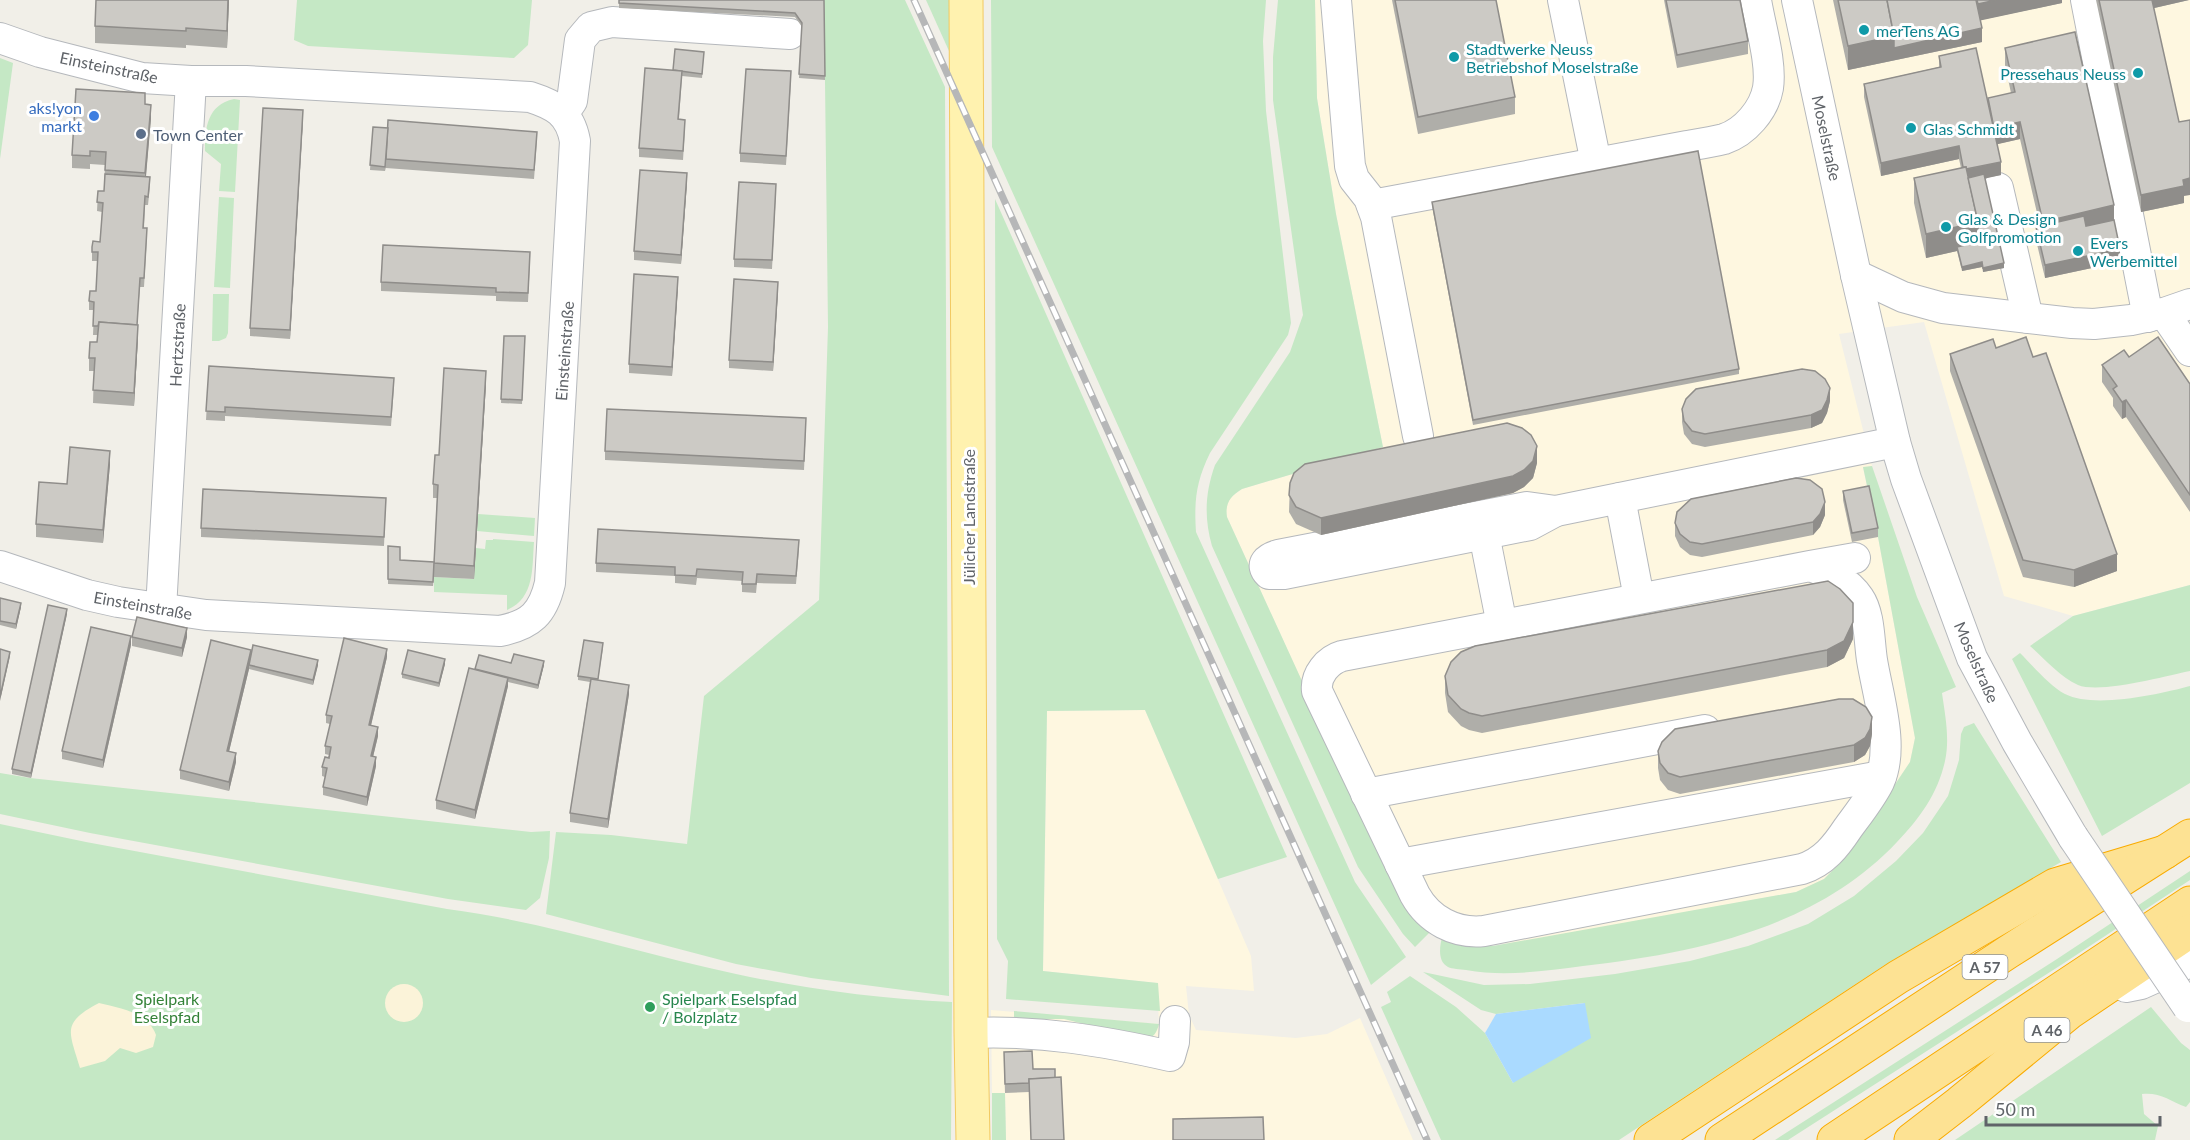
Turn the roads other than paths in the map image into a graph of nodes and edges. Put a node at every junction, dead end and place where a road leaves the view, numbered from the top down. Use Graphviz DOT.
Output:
graph roads {
  1 [pos="966,0"];
  2 [pos="1336,0"];
  3 [pos="1563,0"];
  4 [pos="1756,0"];
  5 [pos="1797,0"];
  6 [pos="2086,0"];
  7 [pos="790,34"];
  8 [pos="0,38"];
  9 [pos="191,81"];
  10 [pos="563,114"];
  11 [pos="1596,163"];
  12 [pos="1998,188"];
  13 [pos="1372,205"];
  14 [pos="1856,275"];
  15 [pos="2176,302"];
  16 [pos="2028,318"];
  17 [pos="2190,351"];
  18 [pos="1418,436"];
  19 [pos="1895,442"];
  20 [pos="1620,498"];
  21 [pos="1557,511"];
  22 [pos="1484,534"];
  23 [pos="1855,558"];
  24 [pos="0,566"];
  25 [pos="1810,566"];
  26 [pos="1639,598"];
  27 [pos="161,609"];
  28 [pos="1502,625"];
  29 [pos="1727,726"];
  30 [pos="1881,776"];
  31 [pos="1366,794"];
  32 [pos="2178,844"];
  33 [pos="1400,864"];
  34 [pos="2190,903"];
  35 [pos="2190,931"];
  36 [pos="2190,962"];
  37 [pos="2126,987"];
  38 [pos="2189,1008"];
  39 [pos="1175,1021"];
  40 [pos="971,1033"];
  41 [pos="1807,1084"];
  42 [pos="973,1140"];
  43 [pos="1651,1140"];
  44 [pos="1686,1140"];
  45 [pos="1722,1140"];
  46 [pos="1834,1140"];
  47 [pos="1911,1140"];
  1 -- 40 [label="main road, Jülicher Landstraße"];
  2 -- 13 [label="street"];
  3 -- 11 [label="street"];
  4 -- 11 [label="street"];
  5 -- 14 [label="street, Moselstraße"];
  6 -- 15 [label="street"];
  7 -- 10 [label="street"];
  8 -- 9 [label="street, Einsteinstraße"];
  9 -- 10 [label="street, Einsteinstraße"];
  9 -- 27 [label="street, Hertzstraße"];
  10 -- 27 [label="street, Einsteinstraße"];
  11 -- 13 [label="street"];
  12 -- 16 [label="street"];
  13 -- 18 [label="street"];
  14 -- 16 [label="street"];
  14 -- 19 [label="street, Moselstraße"];
  15 -- 16 [label="street"];
  15 -- 17 [label="street"];
  19 -- 20 [label="street"];
  19 -- 38 [label="street, Moselstraße, bridge"];
  20 -- 21 [label="street"];
  20 -- 26 [label="street"];
  21 -- 22 [label="street"];
  21 -- 22 [label="street"];
  22 -- 28 [label="street"];
  23 -- 25 [label="street"];
  24 -- 27 [label="street, Einsteinstraße"];
  25 -- 26 [label="street"];
  25 -- 30 [label="street"];
  26 -- 28 [label="street"];
  28 -- 31 [label="street"];
  29 -- 31 [label="street"];
  30 -- 33 [label="street"];
  30 -- 33 [label="street"];
  31 -- 33 [label="street"];
  32 -- 41 [label="highway, A 57"];
  32 -- 43 [label="highway"];
  34 -- 46 [label="highway"];
  35 -- 47 [label="highway, A 46"];
  36 -- 37 [label="street"];
  39 -- 40 [label="street"];
  40 -- 42 [label="main road, Jülicher Landstraße"];
  41 -- 44 [label="highway"];
  41 -- 45 [label="highway, A 57"];
}
